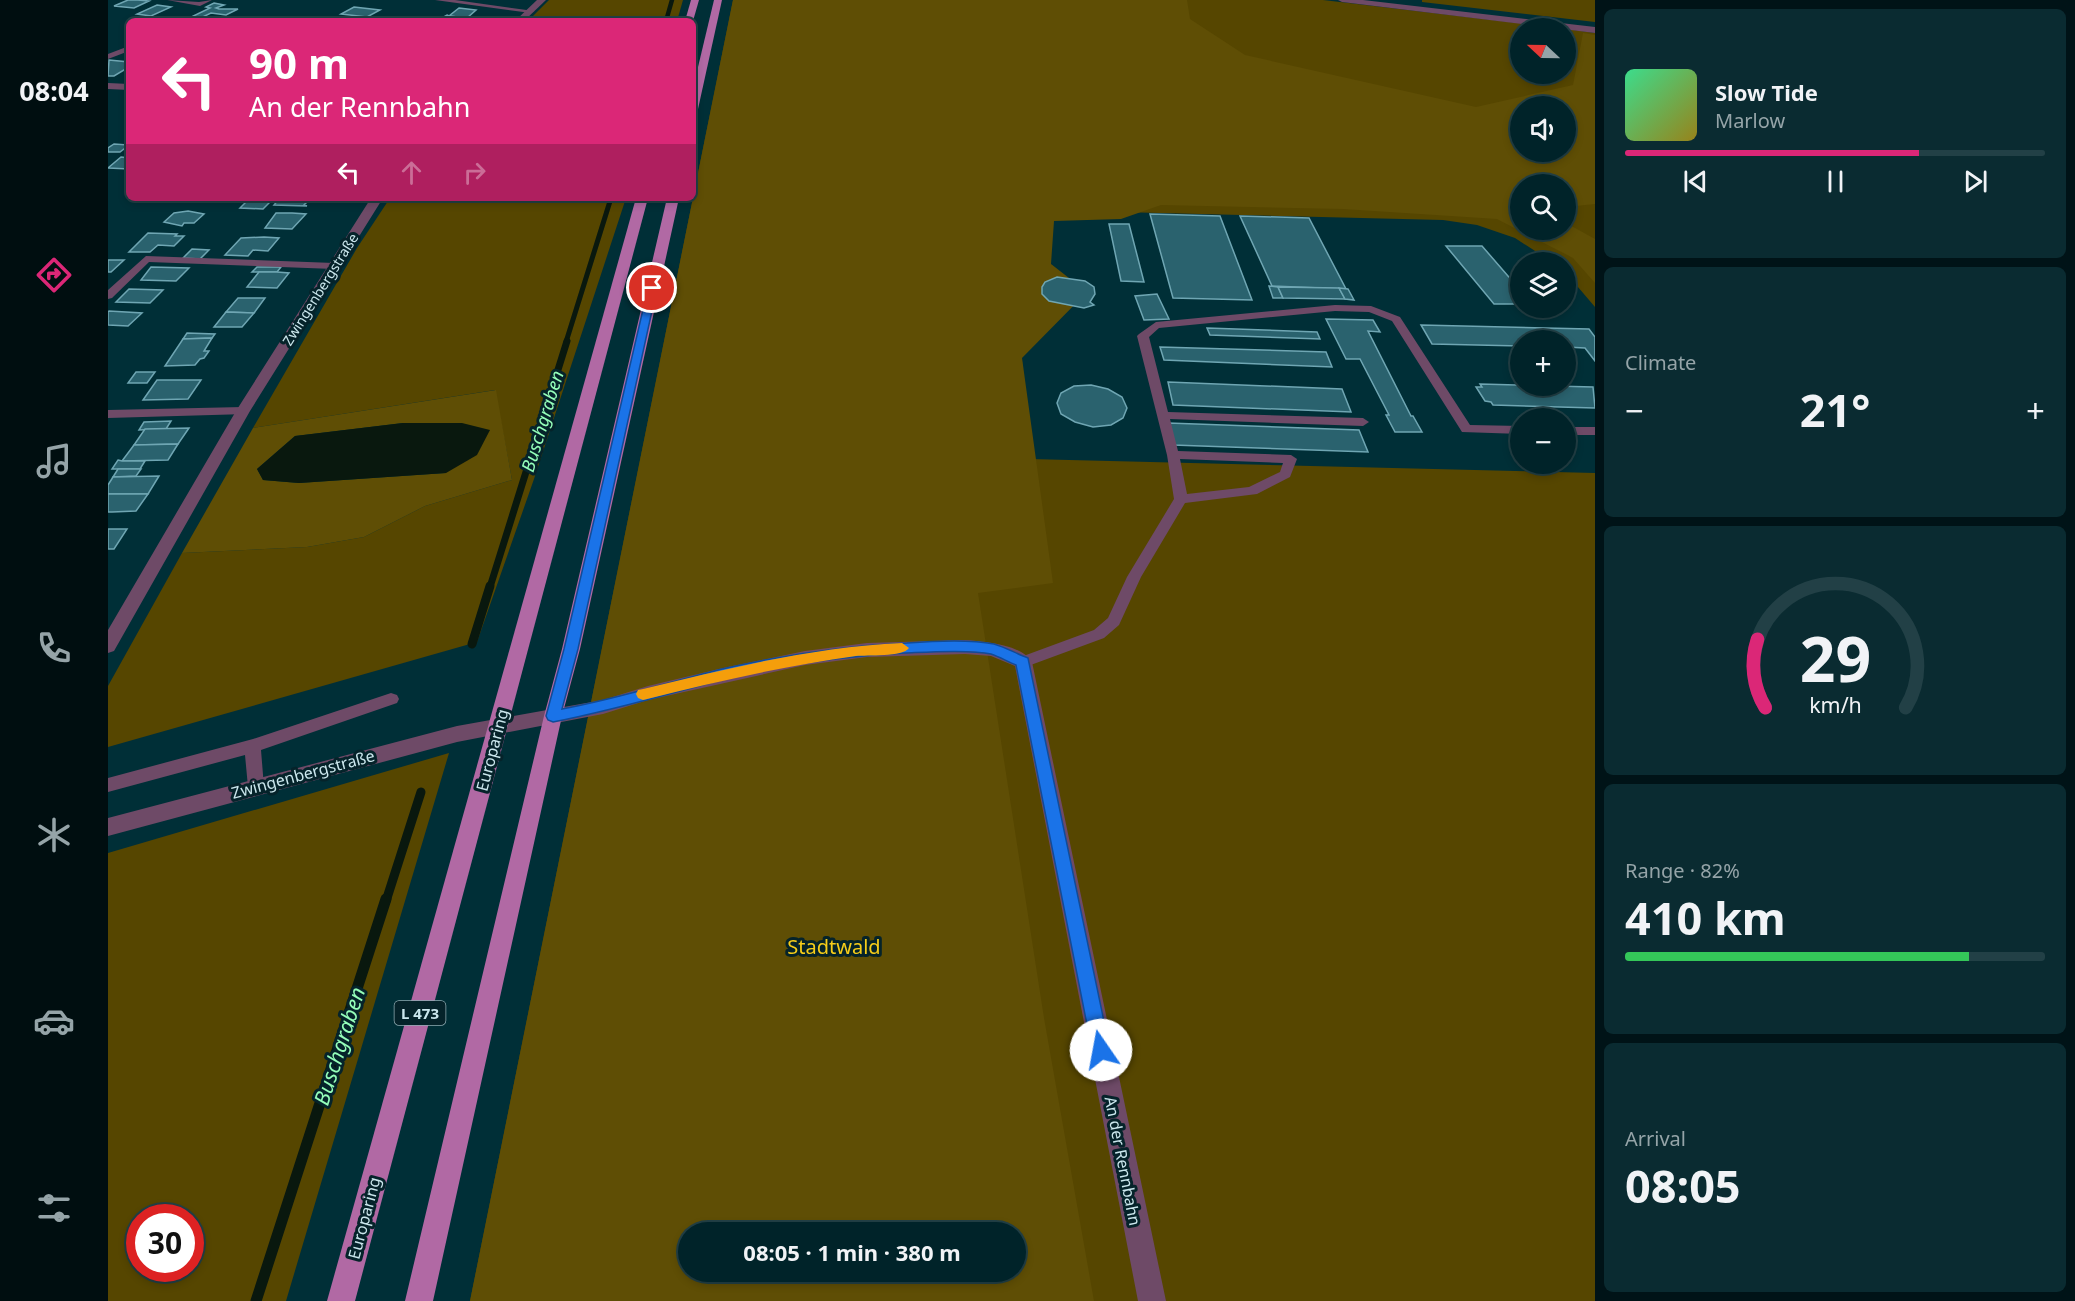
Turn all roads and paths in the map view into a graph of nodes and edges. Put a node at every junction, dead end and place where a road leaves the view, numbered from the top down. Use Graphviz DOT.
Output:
graph roads {
  1 [pos="170,0"];
  2 [pos="208,0"];
  3 [pos="438,0"];
  4 [pos="542,0"];
  5 [pos="695,0"];
  6 [pos="718,0"];
  7 [pos="1342,0"];
  8 [pos="531,11"];
  9 [pos="523,18"];
  10 [pos="690,18"];
  11 [pos="1595,30"];
  12 [pos="126,49"];
  13 [pos="108,57"];
  14 [pos="108,86"];
  15 [pos="126,87"];
  16 [pos="696,96"];
  17 [pos="375,201"];
  18 [pos="641,201"];
  19 [pos="672,201"];
  20 [pos="334,266"];
  21 [pos="108,296"];
  22 [pos="243,411"];
  23 [pos="108,414"];
  24 [pos="1163,415"];
  25 [pos="1363,422"];
  26 [pos="1510,430"];
  27 [pos="1576,431"];
  28 [pos="1595,431"];
  29 [pos="1173,455"];
  30 [pos="1181,500"];
  31 [pos="114,626"];
  32 [pos="108,646"];
  33 [pos="1023,662"];
  34 [pos="391,699"];
  35 [pos="553,716"];
  36 [pos="499,725"];
  37 [pos="253,746"];
  38 [pos="108,785"];
  39 [pos="256,786"];
  40 [pos="108,827"];
  41 [pos="341,1301"];
  42 [pos="419,1301"];
  43 [pos="1152,1301"];
  1 -- 2 [label="lane"];
  3 -- 8 [label="lane"];
  4 -- 8 [label="street"];
  5 -- 10 [label="main road"];
  6 -- 16 [label="main road"];
  7 -- 11 [label="street"];
  8 -- 9 [label="street"];
  12 -- 13 [label="lane"];
  14 -- 15 [label="street"];
  17 -- 20 [label="street, Zwingenbergstraße"];
  18 -- 36 [label="main road, Europaring / L 473"];
  19 -- 35 [label="main road"];
  20 -- 21 [label="lane"];
  20 -- 22 [label="street, Zwingenbergstraße"];
  22 -- 23 [label="lane"];
  22 -- 31 [label="street, Zwingenbergstraße"];
  24 -- 25 [label="lane"];
  24 -- 26 [label="lane"];
  24 -- 29 [label="lane"];
  27 -- 28 [label="lane"];
  29 -- 30 [label="lane"];
  29 -- 30 [label="lane"];
  30 -- 33 [label="lane"];
  31 -- 32 [label="street, Zwingenbergstraße"];
  33 -- 35 [label="street"];
  33 -- 43 [label="street, An der Rennbahn"];
  34 -- 37 [label="lane"];
  35 -- 36 [label="street"];
  35 -- 42 [label="main road"];
  36 -- 39 [label="street, Zwingenbergstraße"];
  36 -- 41 [label="main road, Europaring / L 473"];
  37 -- 38 [label="lane"];
  37 -- 39 [label="lane"];
  39 -- 40 [label="street, Zwingenbergstraße"];
}
